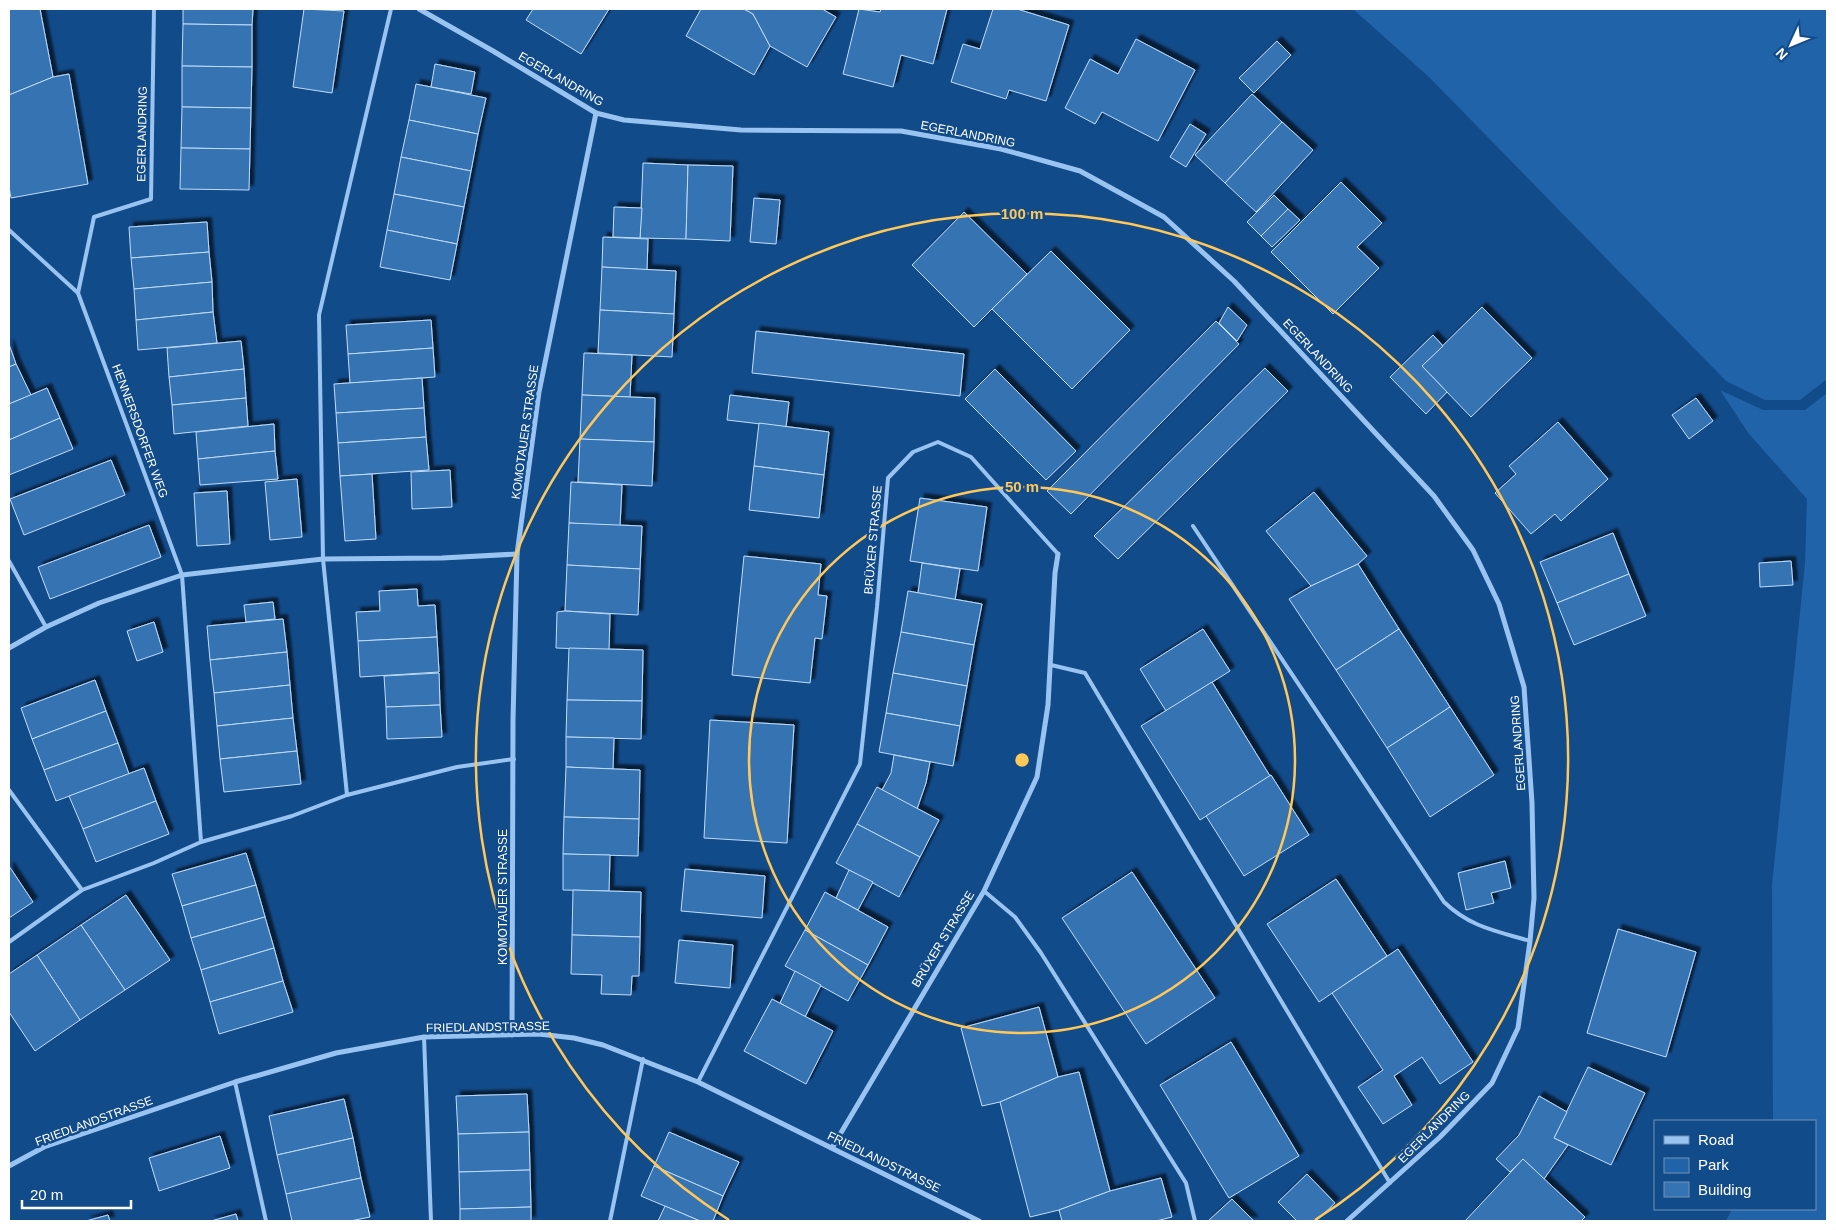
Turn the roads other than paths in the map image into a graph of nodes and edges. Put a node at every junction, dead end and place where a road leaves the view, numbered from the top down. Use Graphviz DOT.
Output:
graph roads {
  1 [pos="154,9"];
  2 [pos="391,9"];
  3 [pos="419,9"];
  4 [pos="596,113"];
  5 [pos="9,230"];
  6 [pos="78,293"];
  7 [pos="1193,526"];
  8 [pos="517,554"];
  9 [pos="1058,554"];
  10 [pos="323,559"];
  11 [pos="9,560"];
  12 [pos="182,575"];
  13 [pos="46,626"];
  14 [pos="9,648"];
  15 [pos="1051,666"];
  16 [pos="514,759"];
  17 [pos="9,790"];
  18 [pos="347,795"];
  19 [pos="202,842"];
  20 [pos="82,890"];
  21 [pos="984,891"];
  22 [pos="1530,941"];
  23 [pos="9,942"];
  24 [pos="512,1035"];
  25 [pos="424,1037"];
  26 [pos="643,1060"];
  27 [pos="236,1082"];
  28 [pos="698,1082"];
  29 [pos="832,1148"];
  30 [pos="9,1166"];
  31 [pos="1390,1183"];
  32 [pos="266,1221"];
  33 [pos="431,1221"];
  34 [pos="610,1221"];
  35 [pos="979,1221"];
  36 [pos="1195,1221"];
  37 [pos="1347,1221"];
  1 -- 6 [label="lane, EGERLANDRING"];
  2 -- 10 [label="lane"];
  3 -- 4 [label="street, EGERLANDRING"];
  4 -- 8 [label="street, KOMOTAUER STRASSE"];
  4 -- 22 [label="street, EGERLANDRING"];
  5 -- 6 [label="lane"];
  6 -- 12 [label="lane, HENNERSDORFER WEG"];
  7 -- 22 [label="lane"];
  8 -- 10 [label="street"];
  8 -- 16 [label="street, KOMOTAUER STRASSE"];
  9 -- 15 [label="street, BRÜXER STRASSE"];
  9 -- 28 [label="lane, BRÜXER STRASSE"];
  10 -- 12 [label="street"];
  10 -- 18 [label="lane"];
  11 -- 13 [label="lane"];
  12 -- 13 [label="street"];
  12 -- 19 [label="lane"];
  13 -- 14 [label="street"];
  15 -- 21 [label="street, BRÜXER STRASSE"];
  15 -- 31 [label="lane"];
  16 -- 18 [label="lane"];
  16 -- 24 [label="street, KOMOTAUER STRASSE"];
  17 -- 20 [label="lane"];
  18 -- 19 [label="lane"];
  19 -- 20 [label="lane"];
  20 -- 23 [label="lane"];
  21 -- 29 [label="street, BRÜXER STRASSE"];
  21 -- 36 [label="lane"];
  22 -- 31 [label="street, EGERLANDRING"];
  24 -- 25 [label="street, FRIEDLANDSTRASSE"];
  24 -- 26 [label="street, FRIEDLANDSTRASSE"];
  25 -- 27 [label="street, FRIEDLANDSTRASSE"];
  25 -- 33 [label="lane"];
  26 -- 28 [label="street, FRIEDLANDSTRASSE"];
  26 -- 34 [label="lane"];
  27 -- 30 [label="street, FRIEDLANDSTRASSE"];
  27 -- 32 [label="lane"];
  28 -- 29 [label="street, FRIEDLANDSTRASSE"];
  29 -- 35 [label="street, FRIEDLANDSTRASSE"];
  31 -- 37 [label="street, EGERLANDRING"];
}
